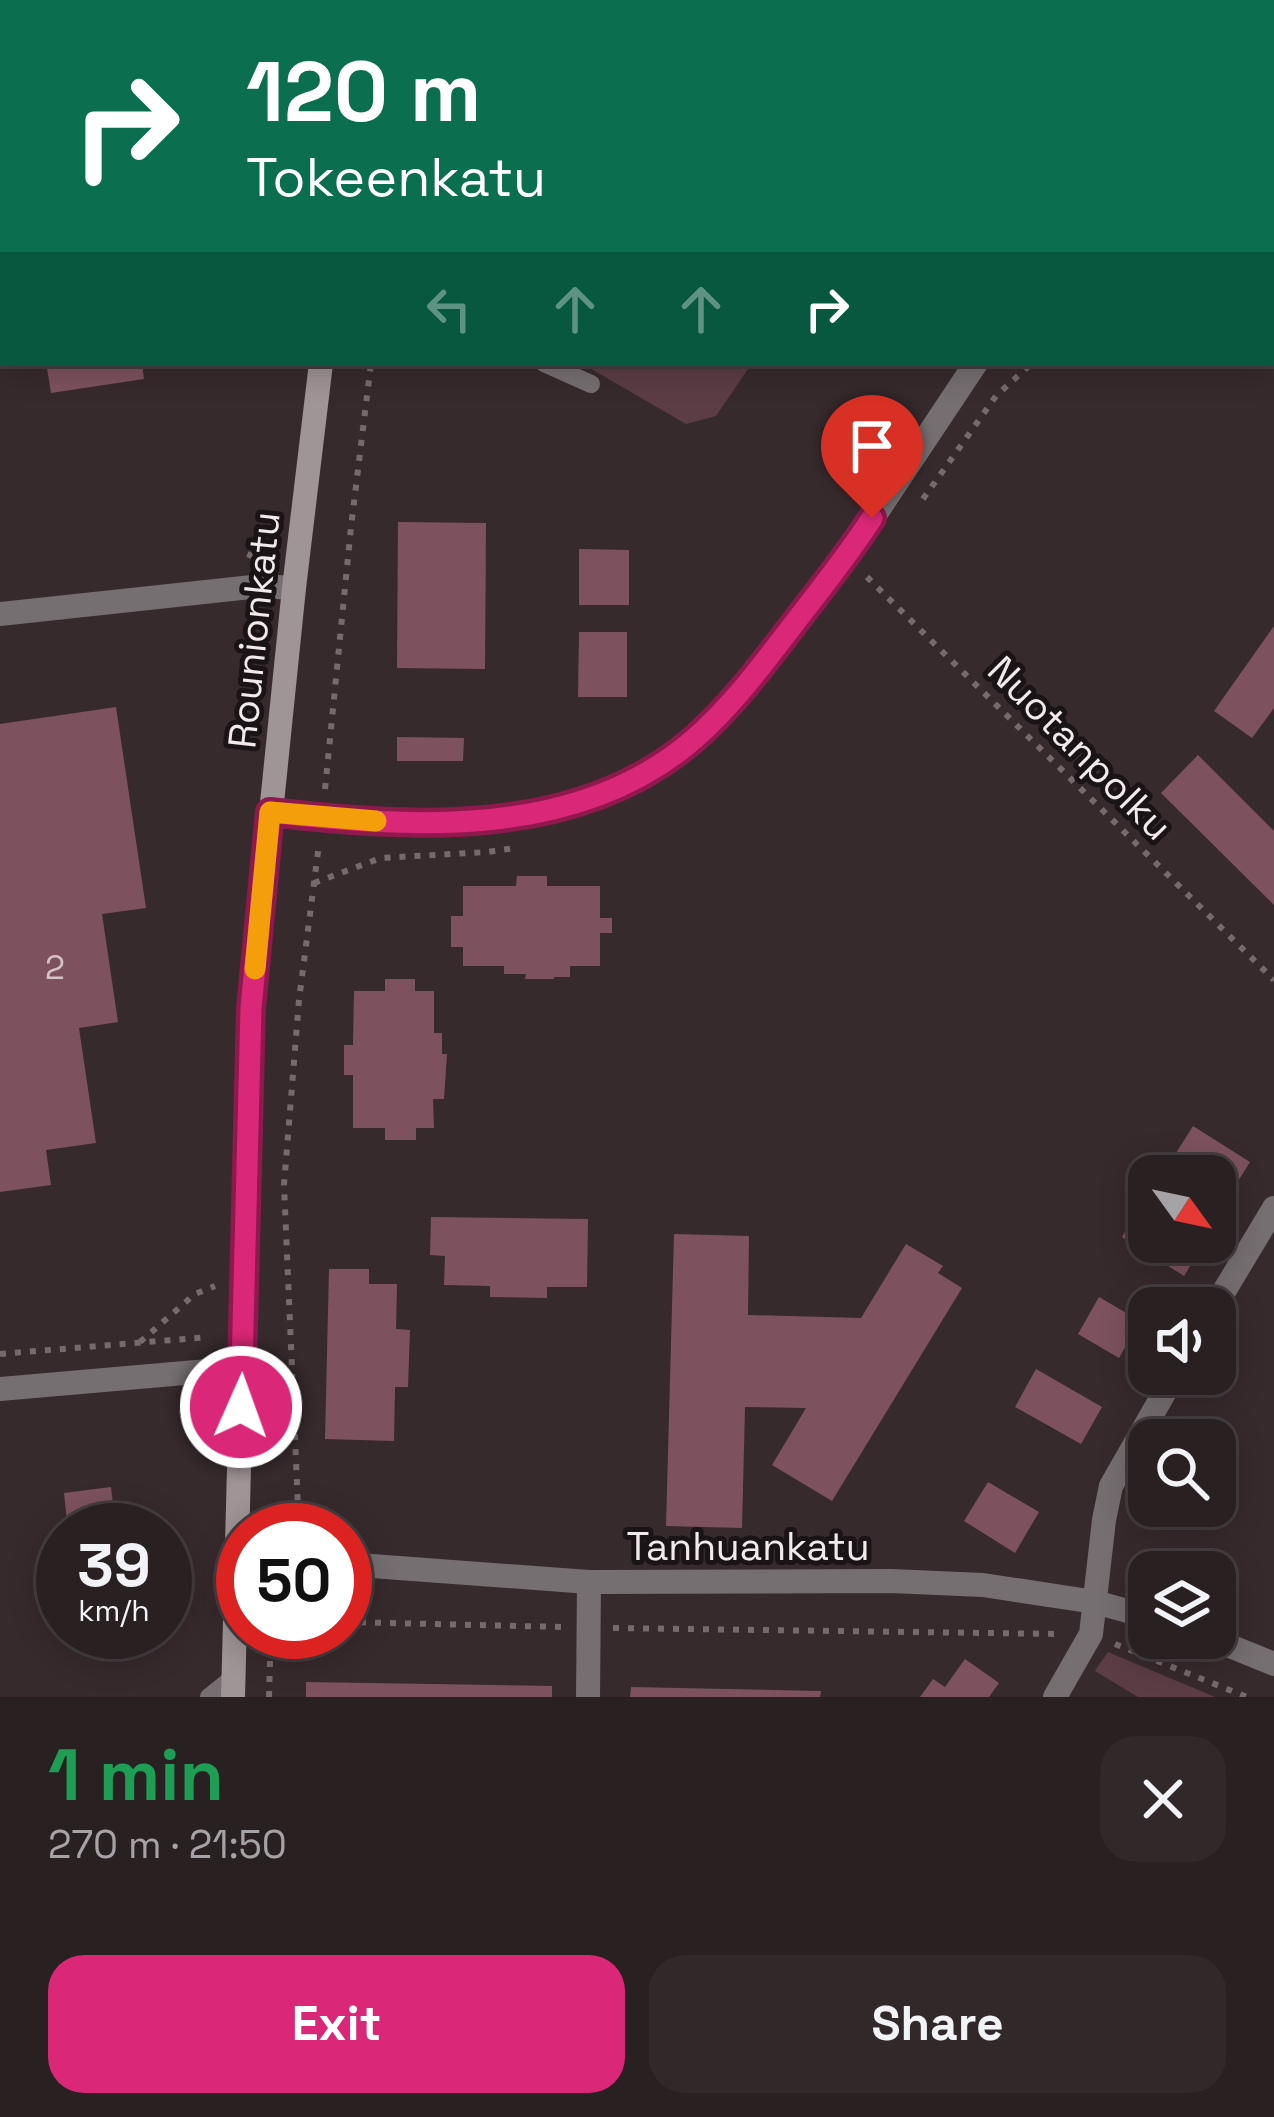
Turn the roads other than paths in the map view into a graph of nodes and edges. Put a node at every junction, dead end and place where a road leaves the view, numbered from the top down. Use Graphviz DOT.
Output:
graph roads {
  1 [pos="322,366"];
  2 [pos="551,366"];
  3 [pos="974,366"];
  4 [pos="591,384"];
  5 [pos="294,589"];
  6 [pos="0,614"];
  7 [pos="270,812"];
  8 [pos="1274,1208"];
  9 [pos="1227,1287"];
  10 [pos="242,1368"];
  11 [pos="0,1389"];
  12 [pos="1162,1395"];
  13 [pos="241,1503"];
  14 [pos="372,1566"];
  15 [pos="589,1582"];
  16 [pos="1095,1602"];
  17 [pos="1128,1611"];
  18 [pos="1236,1649"];
  19 [pos="1274,1664"];
  20 [pos="234,1687"];
  21 [pos="209,1697"];
  22 [pos="589,1697"];
  23 [pos="1055,1697"];
  1 -- 5 [label="main road, Rounionkatu"];
  2 -- 4 [label="lane"];
  3 -- 7 [label="street"];
  5 -- 6 [label="street"];
  5 -- 7 [label="main road, Rounionkatu"];
  7 -- 10 [label="main road, Rounionkatu"];
  8 -- 9 [label="street"];
  10 -- 11 [label="street"];
  10 -- 13 [label="main road, Rounionkatu"];
  12 -- 16 [label="street"];
  14 -- 15 [label="street, Tanhuankatu"];
  15 -- 16 [label="street, Tanhuankatu"];
  15 -- 22 [label="street"];
  16 -- 17 [label="street, Tanhuankatu"];
  16 -- 23 [label="street"];
  18 -- 19 [label="street"];
  20 -- 21 [label="lane"];
}
